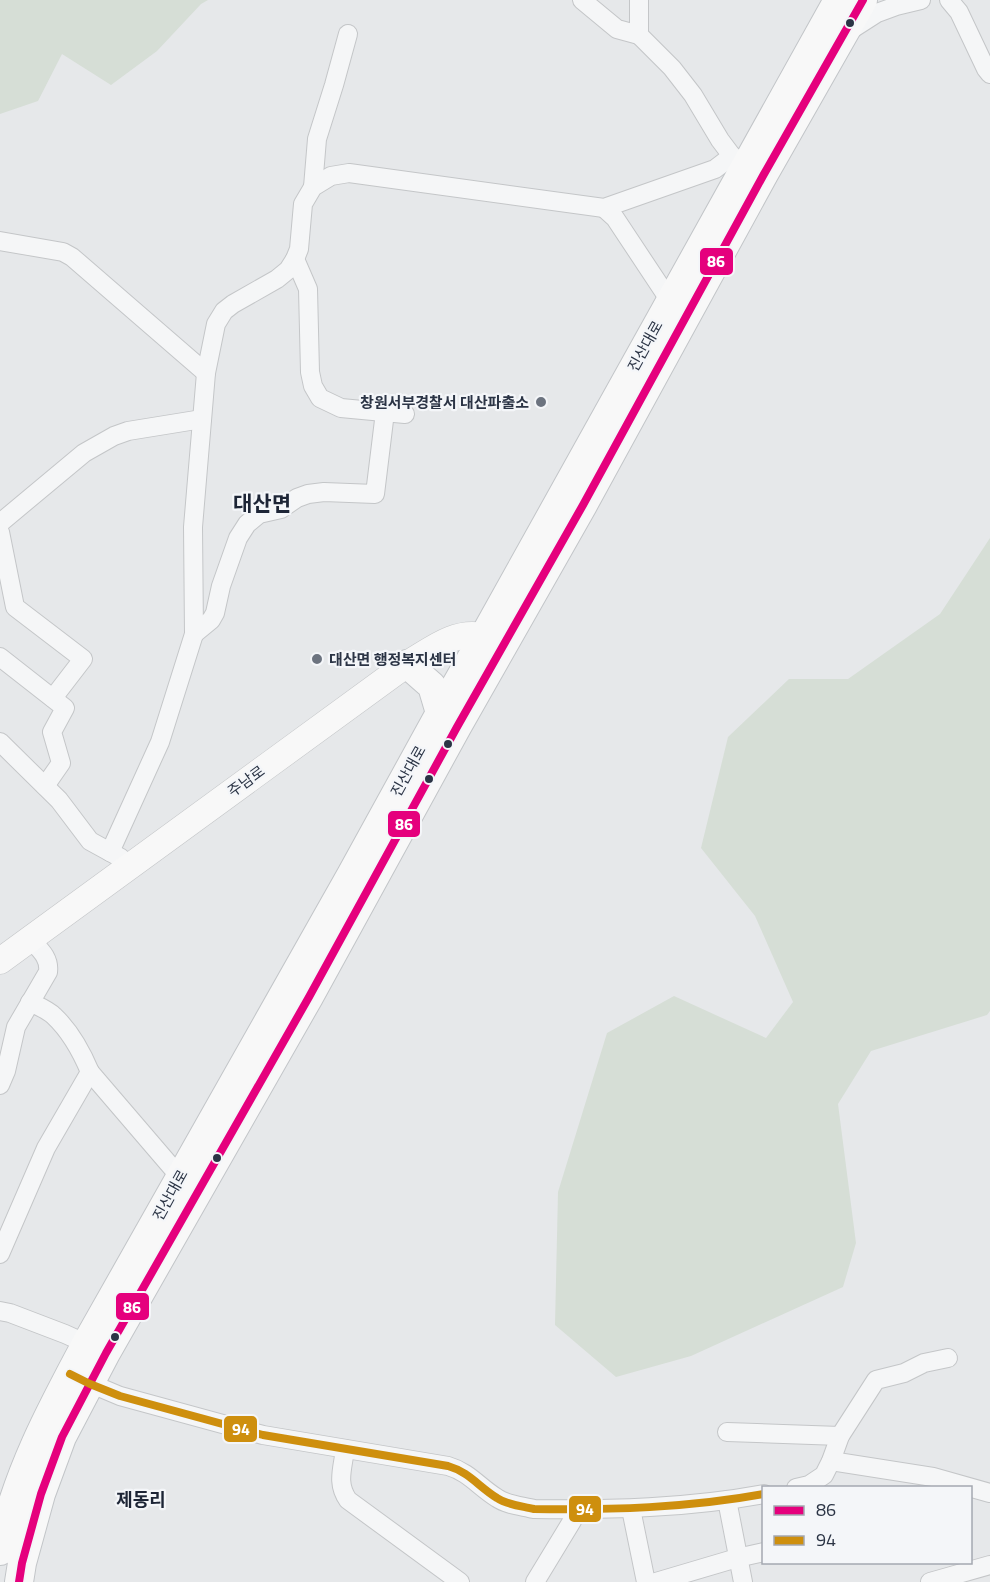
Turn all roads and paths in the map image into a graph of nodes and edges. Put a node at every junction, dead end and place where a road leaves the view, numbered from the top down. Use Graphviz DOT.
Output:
graph roads {
  1 [pos="582,0"];
  2 [pos="639,0"];
  3 [pos="838,0"];
  4 [pos="863,0"];
  5 [pos="921,0"];
  6 [pos="949,0"];
  7 [pos="832,33"];
  8 [pos="348,34"];
  9 [pos="639,35"];
  10 [pos="990,74"];
  11 [pos="748,165"];
  12 [pos="313,187"];
  13 [pos="604,208"];
  14 [pos="0,241"];
  15 [pos="295,259"];
  16 [pos="670,301"];
  17 [pos="206,373"];
  18 [pos="385,412"];
  19 [pos="405,414"];
  20 [pos="202,418"];
  21 [pos="0,523"];
  22 [pos="0,532"];
  23 [pos="194,634"];
  24 [pos="494,642"];
  25 [pos="0,657"];
  26 [pos="407,664"];
  27 [pos="53,698"];
  28 [pos="440,713"];
  29 [pos="0,742"];
  30 [pos="45,786"];
  31 [pos="121,859"];
  32 [pos="30,939"];
  33 [pos="0,961"];
  34 [pos="30,1002"];
  35 [pos="90,1072"];
  36 [pos="0,1085"];
  37 [pos="180,1178"];
  38 [pos="0,1254"];
  39 [pos="0,1311"];
  40 [pos="96,1348"];
  41 [pos="948,1358"];
  42 [pos="80,1379"];
  43 [pos="727,1432"];
  44 [pos="840,1436"];
  45 [pos="345,1449"];
  46 [pos="831,1461"];
  47 [pos="805,1486"];
  48 [pos="965,1486"];
  49 [pos="972,1488"];
  50 [pos="990,1493"];
  51 [pos="762,1494"];
  52 [pos="727,1500"];
  53 [pos="631,1509"];
  54 [pos="577,1510"];
  55 [pos="0,1551"];
  56 [pos="762,1552"];
  57 [pos="737,1558"];
  58 [pos="990,1565"];
  59 [pos="19,1582"];
  60 [pos="460,1582"];
  61 [pos="535,1582"];
  62 [pos="646,1582"];
  63 [pos="656,1582"];
  64 [pos="743,1582"];
  65 [pos="930,1582"];
  1 -- 9 [label="street"];
  2 -- 9 [label="street"];
  3 -- 7 [label="main road, 진산대로"];
  4 -- 7 [label="main road, 진산대로"];
  5 -- 7 [label="street"];
  6 -- 10 [label="street"];
  7 -- 11 [label="main road, 진산대로"];
  8 -- 12 [label="street"];
  9 -- 11 [label="street"];
  11 -- 13 [label="street"];
  11 -- 16 [label="main road, 진산대로"];
  11 -- 24 [label="main road, 진산대로"];
  12 -- 13 [label="street"];
  12 -- 15 [label="street"];
  13 -- 16 [label="street"];
  14 -- 17 [label="street"];
  15 -- 17 [label="street"];
  15 -- 18 [label="street"];
  16 -- 24 [label="main road, 진산대로"];
  17 -- 20 [label="street"];
  18 -- 19 [label="street"];
  18 -- 23 [label="street"];
  20 -- 21 [label="street"];
  20 -- 23 [label="street"];
  22 -- 27 [label="street"];
  23 -- 31 [label="street"];
  24 -- 26 [label="street, 주남로"];
  24 -- 28 [label="main road, 진산대로"];
  24 -- 40 [label="main road, 진산대로"];
  25 -- 27 [label="street"];
  26 -- 28 [label="main road"];
  26 -- 31 [label="street, 주남로"];
  27 -- 30 [label="street"];
  28 -- 37 [label="main road, 진산대로"];
  29 -- 30 [label="street"];
  30 -- 31 [label="street"];
  31 -- 32 [label="street, 주남로"];
  32 -- 33 [label="street, 주남로"];
  32 -- 34 [label="street"];
  34 -- 35 [label="street"];
  34 -- 36 [label="street"];
  35 -- 37 [label="street"];
  35 -- 38 [label="street"];
  37 -- 40 [label="main road, 진산대로"];
  39 -- 40 [label="street"];
  40 -- 42 [label="main road, 진산대로"];
  41 -- 44 [label="street"];
  42 -- 45 [label="street"];
  42 -- 55 [label="main road, 진산대로"];
  42 -- 59 [label="main road, 진산대로"];
  43 -- 44 [label="street"];
  44 -- 46 [label="street"];
  45 -- 54 [label="street"];
  45 -- 60 [label="street"];
  46 -- 47 [label="street"];
  46 -- 48 [label="street"];
  49 -- 50 [label="street"];
  51 -- 52 [label="street"];
  52 -- 53 [label="street"];
  52 -- 57 [label="street"];
  53 -- 54 [label="street"];
  53 -- 62 [label="street"];
  54 -- 61 [label="street"];
  56 -- 57 [label="street"];
  57 -- 63 [label="street"];
  57 -- 64 [label="street"];
  58 -- 65 [label="street"];
}
